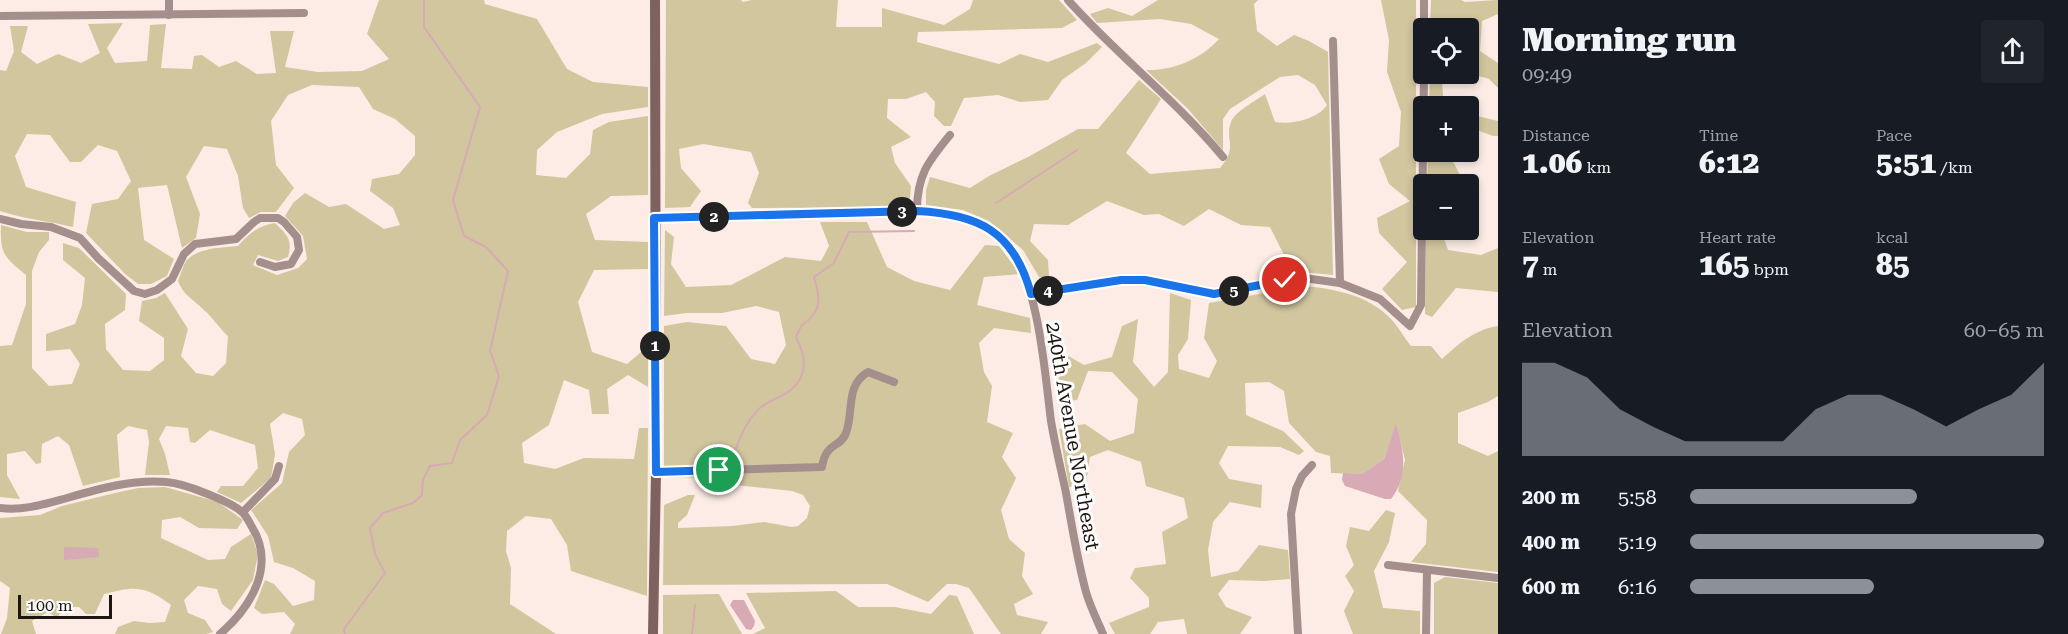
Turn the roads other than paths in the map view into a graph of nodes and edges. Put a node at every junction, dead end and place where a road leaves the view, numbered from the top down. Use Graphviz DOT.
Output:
graph roads {
  1 [pos="169,0"];
  2 [pos="655,0"];
  3 [pos="1068,0"];
  4 [pos="1424,0"];
  5 [pos="304,13"];
  6 [pos="169,15"];
  7 [pos="0,16"];
  8 [pos="1424,18"];
  9 [pos="1333,41"];
  10 [pos="1424,84"];
  11 [pos="950,135"];
  12 [pos="1223,157"];
  13 [pos="917,211"];
  14 [pos="654,218"];
  15 [pos="0,219"];
  16 [pos="260,262"];
  17 [pos="1340,283"];
  18 [pos="1031,294"];
  19 [pos="894,382"];
  20 [pos="279,465"];
  21 [pos="1312,465"];
  22 [pos="656,472"];
  23 [pos="0,508"];
  24 [pos="243,512"];
  25 [pos="1388,565"];
  26 [pos="1427,570"];
  27 [pos="1498,578"];
  28 [pos="220,634"];
  29 [pos="653,634"];
  30 [pos="1103,634"];
  31 [pos="1298,634"];
  32 [pos="1426,634"];
  1 -- 6 [label="street"];
  2 -- 14 [label="street"];
  3 -- 12 [label="street"];
  4 -- 8 [label="street"];
  5 -- 6 [label="street"];
  6 -- 7 [label="street"];
  9 -- 17 [label="street"];
  10 -- 17 [label="street"];
  11 -- 13 [label="street"];
  13 -- 14 [label="street"];
  13 -- 18 [label="street, 240th Avenue Northeast"];
  14 -- 22 [label="street"];
  15 -- 16 [label="street"];
  17 -- 18 [label="street"];
  18 -- 30 [label="street, 240th Avenue Northeast"];
  19 -- 22 [label="street"];
  20 -- 24 [label="street"];
  21 -- 31 [label="street"];
  22 -- 29 [label="street"];
  23 -- 24 [label="street"];
  24 -- 28 [label="street"];
  25 -- 26 [label="street"];
  26 -- 27 [label="street"];
  26 -- 32 [label="street"];
}
